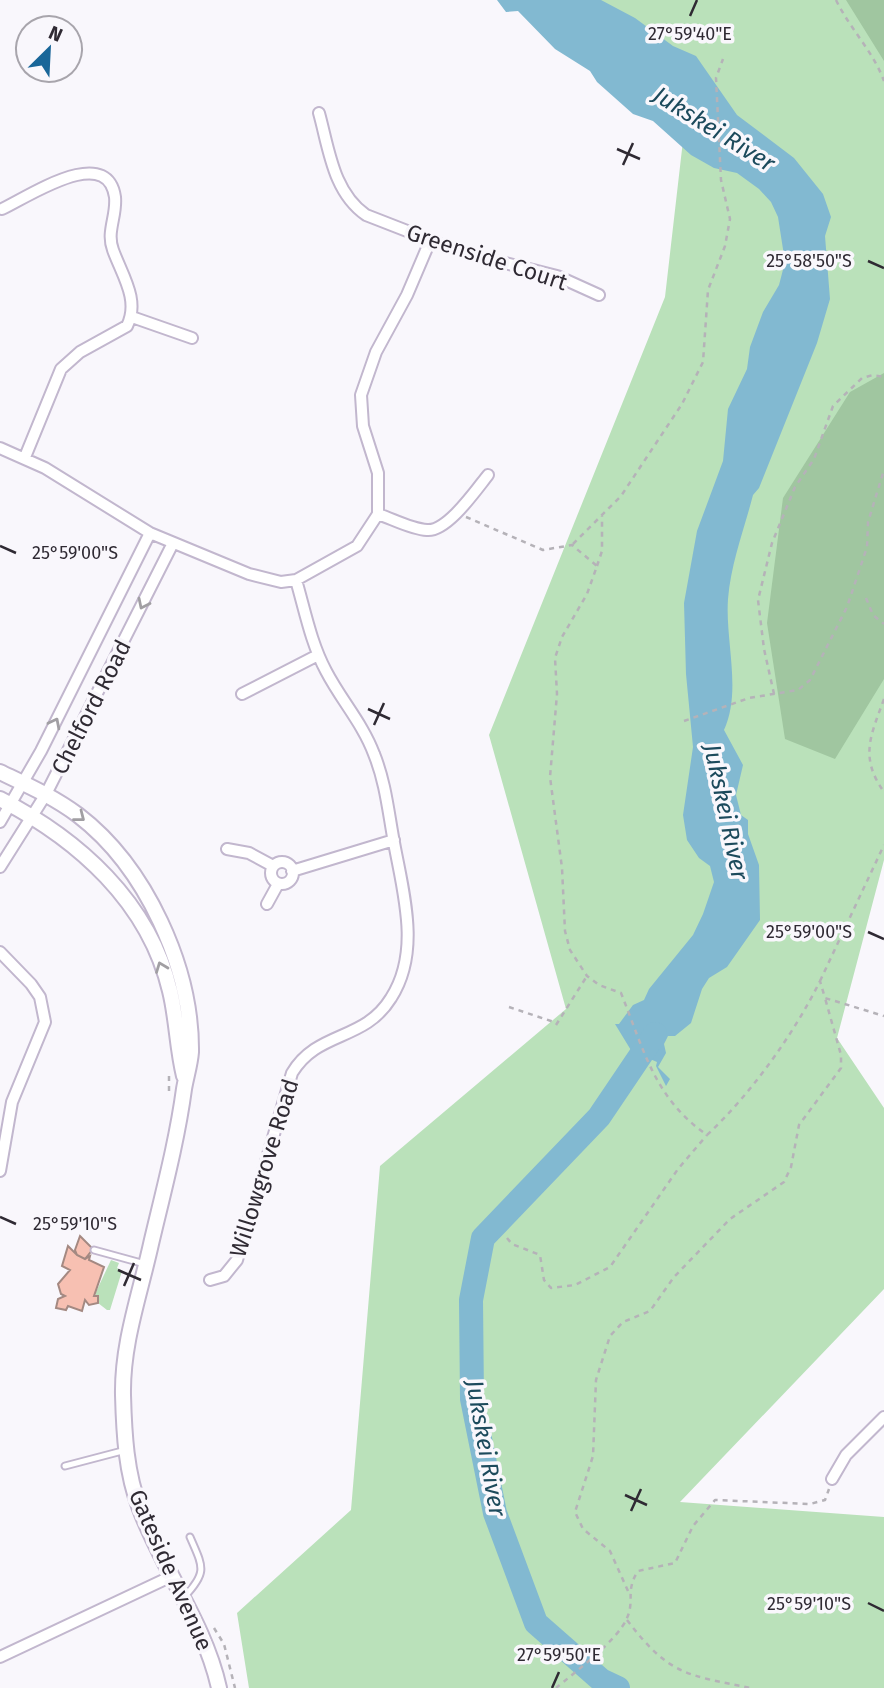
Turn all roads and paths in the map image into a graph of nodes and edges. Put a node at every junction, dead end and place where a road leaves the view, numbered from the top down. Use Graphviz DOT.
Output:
graph roads {
  1 [pos="836,0"];
  2 [pos="723,59"];
  3 [pos="884,81"];
  4 [pos="319,113"];
  5 [pos="2,209"];
  6 [pos="430,240"];
  7 [pos="599,295"];
  8 [pos="132,317"];
  9 [pos="192,338"];
  10 [pos="883,378"];
  11 [pos="0,448"];
  12 [pos="25,457"];
  13 [pos="884,470"];
  14 [pos="488,475"];
  15 [pos="458,511"];
  16 [pos="378,514"];
  17 [pos="602,516"];
  18 [pos="150,533"];
  19 [pos="173,543"];
  20 [pos="572,545"];
  21 [pos="597,566"];
  22 [pos="296,580"];
  23 [pos="866,598"];
  24 [pos="884,624"];
  25 [pos="318,655"];
  26 [pos="242,694"];
  27 [pos="774,694"];
  28 [pos="884,699"];
  29 [pos="684,721"];
  30 [pos="0,772"];
  31 [pos="22,782"];
  32 [pos="884,792"];
  33 [pos="46,794"];
  34 [pos="5,802"];
  35 [pos="33,818"];
  36 [pos="0,822"];
  37 [pos="394,840"];
  38 [pos="0,841"];
  39 [pos="884,845"];
  40 [pos="12,848"];
  41 [pos="227,849"];
  42 [pos="274,866"];
  43 [pos="0,867"];
  44 [pos="292,871"];
  45 [pos="278,884"];
  46 [pos="267,904"];
  47 [pos="0,952"];
  48 [pos="587,976"];
  49 [pos="820,981"];
  50 [pos="825,998"];
  51 [pos="509,1007"];
  52 [pos="884,1016"];
  53 [pos="186,1081"];
  54 [pos="707,1135"];
  55 [pos="0,1171"];
  56 [pos="508,1238"];
  57 [pos="94,1250"];
  58 [pos="146,1265"];
  59 [pos="210,1280"];
  60 [pos="884,1417"];
  61 [pos="126,1450"];
  62 [pos="65,1466"];
  63 [pos="832,1479"];
  64 [pos="190,1536"];
  65 [pos="172,1576"];
  66 [pos="628,1591"];
  67 [pos="183,1598"];
  68 [pos="627,1620"];
  69 [pos="0,1657"];
  70 [pos="219,1688"];
  71 [pos="556,1688"];
  72 [pos="751,1688"];
  1 -- 3 [label="path"];
  2 -- 17 [label="path"];
  4 -- 6 [label="street, Greenside Court"];
  5 -- 8 [label="street"];
  6 -- 7 [label="street, Greenside Court"];
  6 -- 16 [label="street"];
  8 -- 9 [label="street"];
  8 -- 12 [label="street"];
  10 -- 27 [label="path"];
  11 -- 12 [label="street"];
  12 -- 18 [label="street"];
  13 -- 27 [label="path"];
  14 -- 15 [label="street"];
  15 -- 16 [label="street"];
  15 -- 20 [label="path"];
  16 -- 22 [label="street"];
  17 -- 20 [label="path"];
  17 -- 21 [label="path"];
  18 -- 19 [label="street"];
  31 -- 18 [label="street, Chelford Road, one-way"];
  19 -- 22 [label="street"];
  19 -- 33 [label="street, Chelford Road, one-way"];
  20 -- 21 [label="path"];
  21 -- 48 [label="path"];
  22 -- 25 [label="street, Willowgrove Road"];
  23 -- 24 [label="path"];
  25 -- 26 [label="street"];
  25 -- 37 [label="street, Willowgrove Road"];
  27 -- 29 [label="path"];
  28 -- 32 [label="path"];
  30 -- 31 [label="street, Gateside Avenue"];
  31 -- 33 [label="street, Gateside Avenue"];
  31 -- 34 [label="street, Chelford Road"];
  33 -- 35 [label="street, Chelford Road"];
  33 -- 53 [label="street, Gateside Avenue, one-way"];
  34 -- 35 [label="street, Gateside Avenue"];
  34 -- 36 [label="street, Chelford Road"];
  35 -- 40 [label="street, Chelford Road"];
  53 -- 35 [label="street, Gateside Avenue, one-way"];
  37 -- 44 [label="street"];
  37 -- 59 [label="street, Willowgrove Road"];
  38 -- 40 [label="street"];
  39 -- 49 [label="path"];
  40 -- 43 [label="street, Chelford Road"];
  41 -- 42 [label="street"];
  42 -- 44 [label="street"];
  42 -- 45 [label="street"];
  44 -- 45 [label="street"];
  45 -- 46 [label="street"];
  47 -- 55 [label="street"];
  48 -- 51 [label="path"];
  48 -- 54 [label="path"];
  49 -- 50 [label="path"];
  49 -- 54 [label="path"];
  50 -- 52 [label="path"];
  50 -- 66 [label="path"];
  53 -- 58 [label="street, Gateside Avenue"];
  54 -- 56 [label="path"];
  57 -- 58 [label="lane"];
  58 -- 61 [label="street, Gateside Avenue"];
  60 -- 63 [label="street"];
  61 -- 62 [label="lane"];
  61 -- 65 [label="street, Gateside Avenue"];
  63 -- 66 [label="path"];
  64 -- 67 [label="lane"];
  65 -- 67 [label="street, Gateside Avenue"];
  65 -- 69 [label="street"];
  66 -- 68 [label="path"];
  67 -- 70 [label="street, Gateside Avenue"];
  68 -- 71 [label="path"];
  68 -- 72 [label="path"];
}
